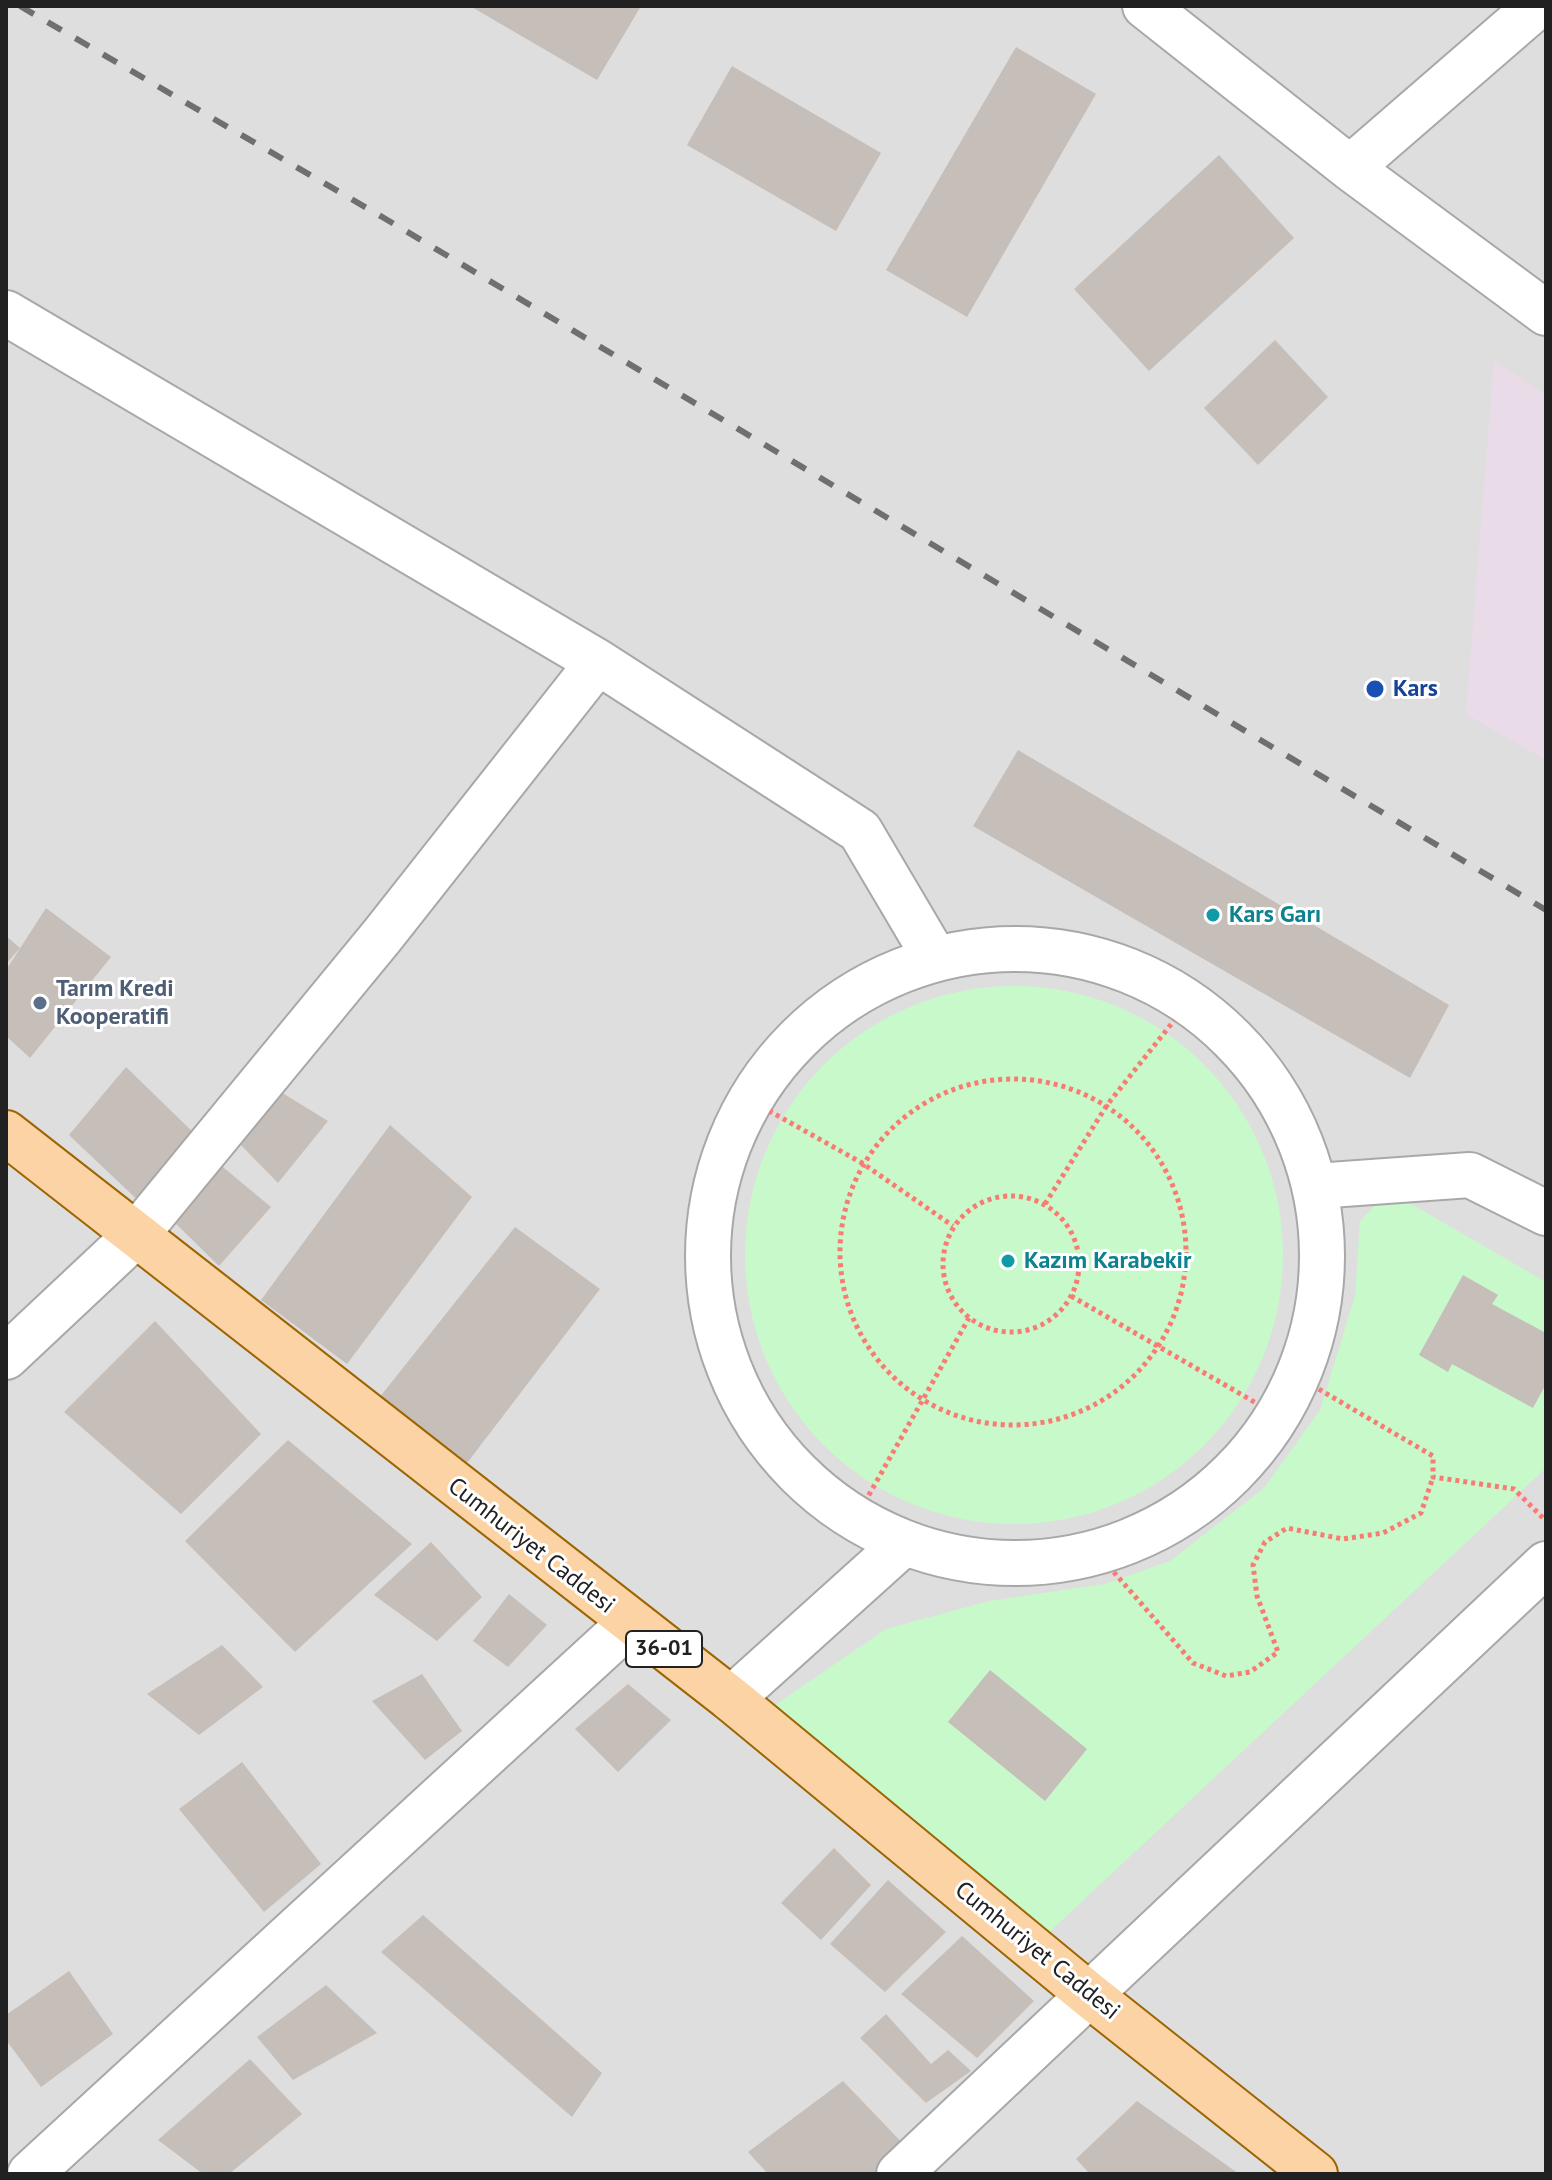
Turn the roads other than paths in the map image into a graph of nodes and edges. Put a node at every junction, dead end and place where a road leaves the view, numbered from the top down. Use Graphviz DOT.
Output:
graph roads {
  1 [pos="1145,6"];
  2 [pos="1537,6"];
  3 [pos="1350,168"];
  4 [pos="6,313"];
  5 [pos="1546,313"];
  6 [pos="598,662"];
  7 [pos="935,958"];
  8 [pos="6,1133"];
  9 [pos="1316,1186"];
  10 [pos="1546,1213"];
  11 [pos="136,1235"];
  12 [pos="6,1357"];
  13 [pos="903,1544"];
  14 [pos="1546,1564"];
  15 [pos="630,1623"];
  16 [pos="731,1699"];
  17 [pos="1088,1994"];
  18 [pos="30,2174"];
  19 [pos="899,2174"];
  20 [pos="1315,2174"];
  1 -- 3 [label="street"];
  2 -- 3 [label="street"];
  3 -- 5 [label="street"];
  4 -- 6 [label="street"];
  6 -- 7 [label="street"];
  6 -- 11 [label="street"];
  7 -- 9 [label="street"];
  7 -- 13 [label="street"];
  8 -- 11 [label="main road, Cumhuriyet Caddesi / 36-01"];
  9 -- 10 [label="street"];
  9 -- 13 [label="street"];
  11 -- 12 [label="street"];
  11 -- 15 [label="main road, Cumhuriyet Caddesi / 36-01"];
  13 -- 16 [label="street"];
  14 -- 17 [label="street"];
  15 -- 16 [label="main road, Cumhuriyet Caddesi / 36-01"];
  15 -- 18 [label="street"];
  16 -- 17 [label="main road, Cumhuriyet Caddesi / 36-01"];
  17 -- 19 [label="street"];
  17 -- 20 [label="main road, Cumhuriyet Caddesi / 36-01"];
}
